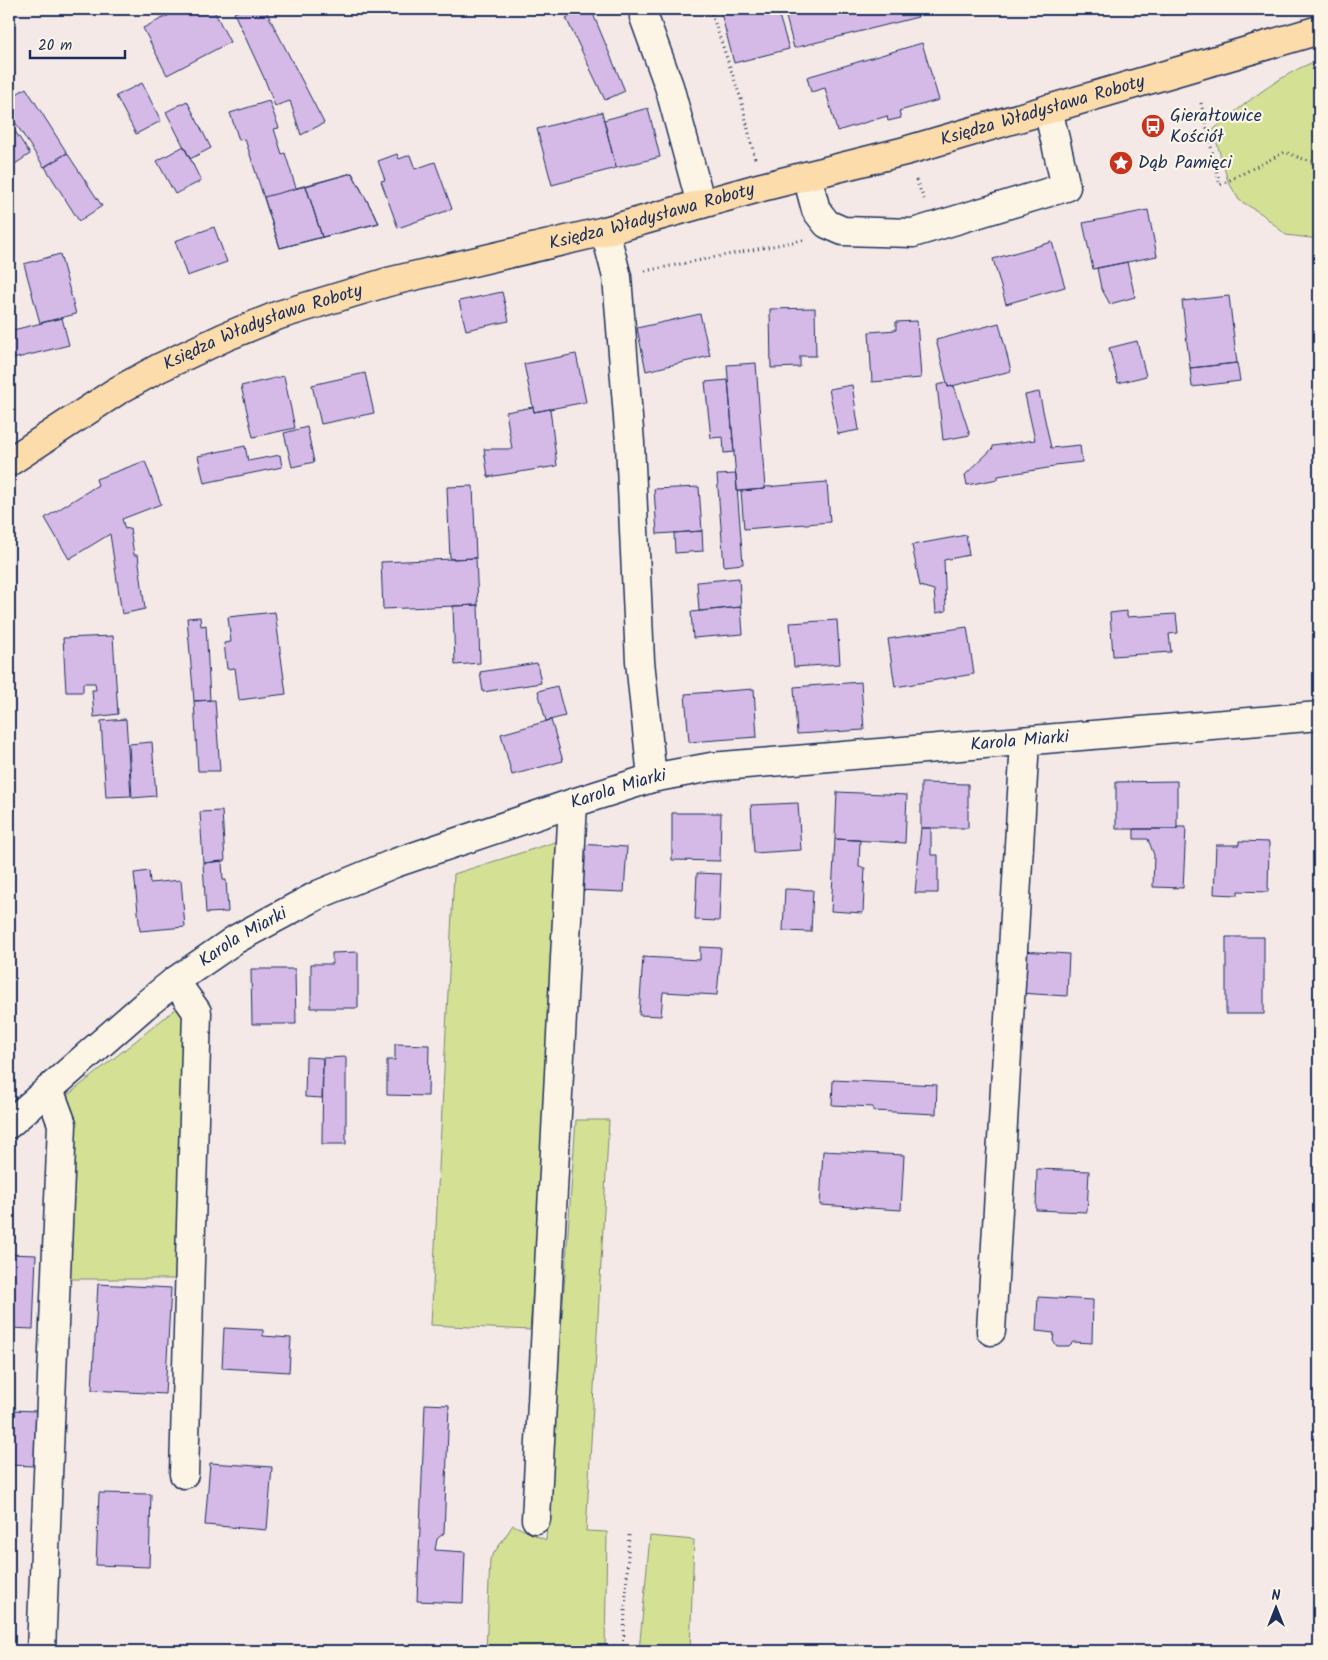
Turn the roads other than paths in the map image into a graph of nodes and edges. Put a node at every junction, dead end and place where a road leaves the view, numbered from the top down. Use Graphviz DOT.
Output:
graph roads {
  1 [pos="644,17"];
  2 [pos="1319,30"];
  3 [pos="1048,109"];
  4 [pos="807,176"];
  5 [pos="701,204"];
  6 [pos="605,231"];
  7 [pos="9,462"];
  8 [pos="1319,716"];
  9 [pos="1025,741"];
  10 [pos="652,778"];
  11 [pos="573,803"];
  12 [pos="175,981"];
  13 [pos="49,1089"];
  14 [pos="9,1124"];
  15 [pos="991,1331"];
  16 [pos="184,1474"];
  17 [pos="536,1519"];
  18 [pos="41,1651"];
  1 -- 5 [label="street"];
  2 -- 3 [label="main road, Księdza Władysława Roboty"];
  3 -- 4 [label="main road, Księdza Władysława Roboty"];
  3 -- 4 [label="street"];
  4 -- 5 [label="main road, Księdza Władysława Roboty"];
  5 -- 6 [label="main road, Księdza Władysława Roboty"];
  6 -- 7 [label="main road, Księdza Władysława Roboty"];
  6 -- 10 [label="street"];
  8 -- 9 [label="street, Karola Miarki"];
  9 -- 10 [label="street, Karola Miarki"];
  9 -- 15 [label="street"];
  10 -- 11 [label="street, Karola Miarki"];
  11 -- 12 [label="street, Karola Miarki"];
  11 -- 17 [label="street"];
  12 -- 13 [label="street, Karola Miarki"];
  12 -- 16 [label="street"];
  13 -- 14 [label="street, Karola Miarki"];
  13 -- 18 [label="street"];
}
